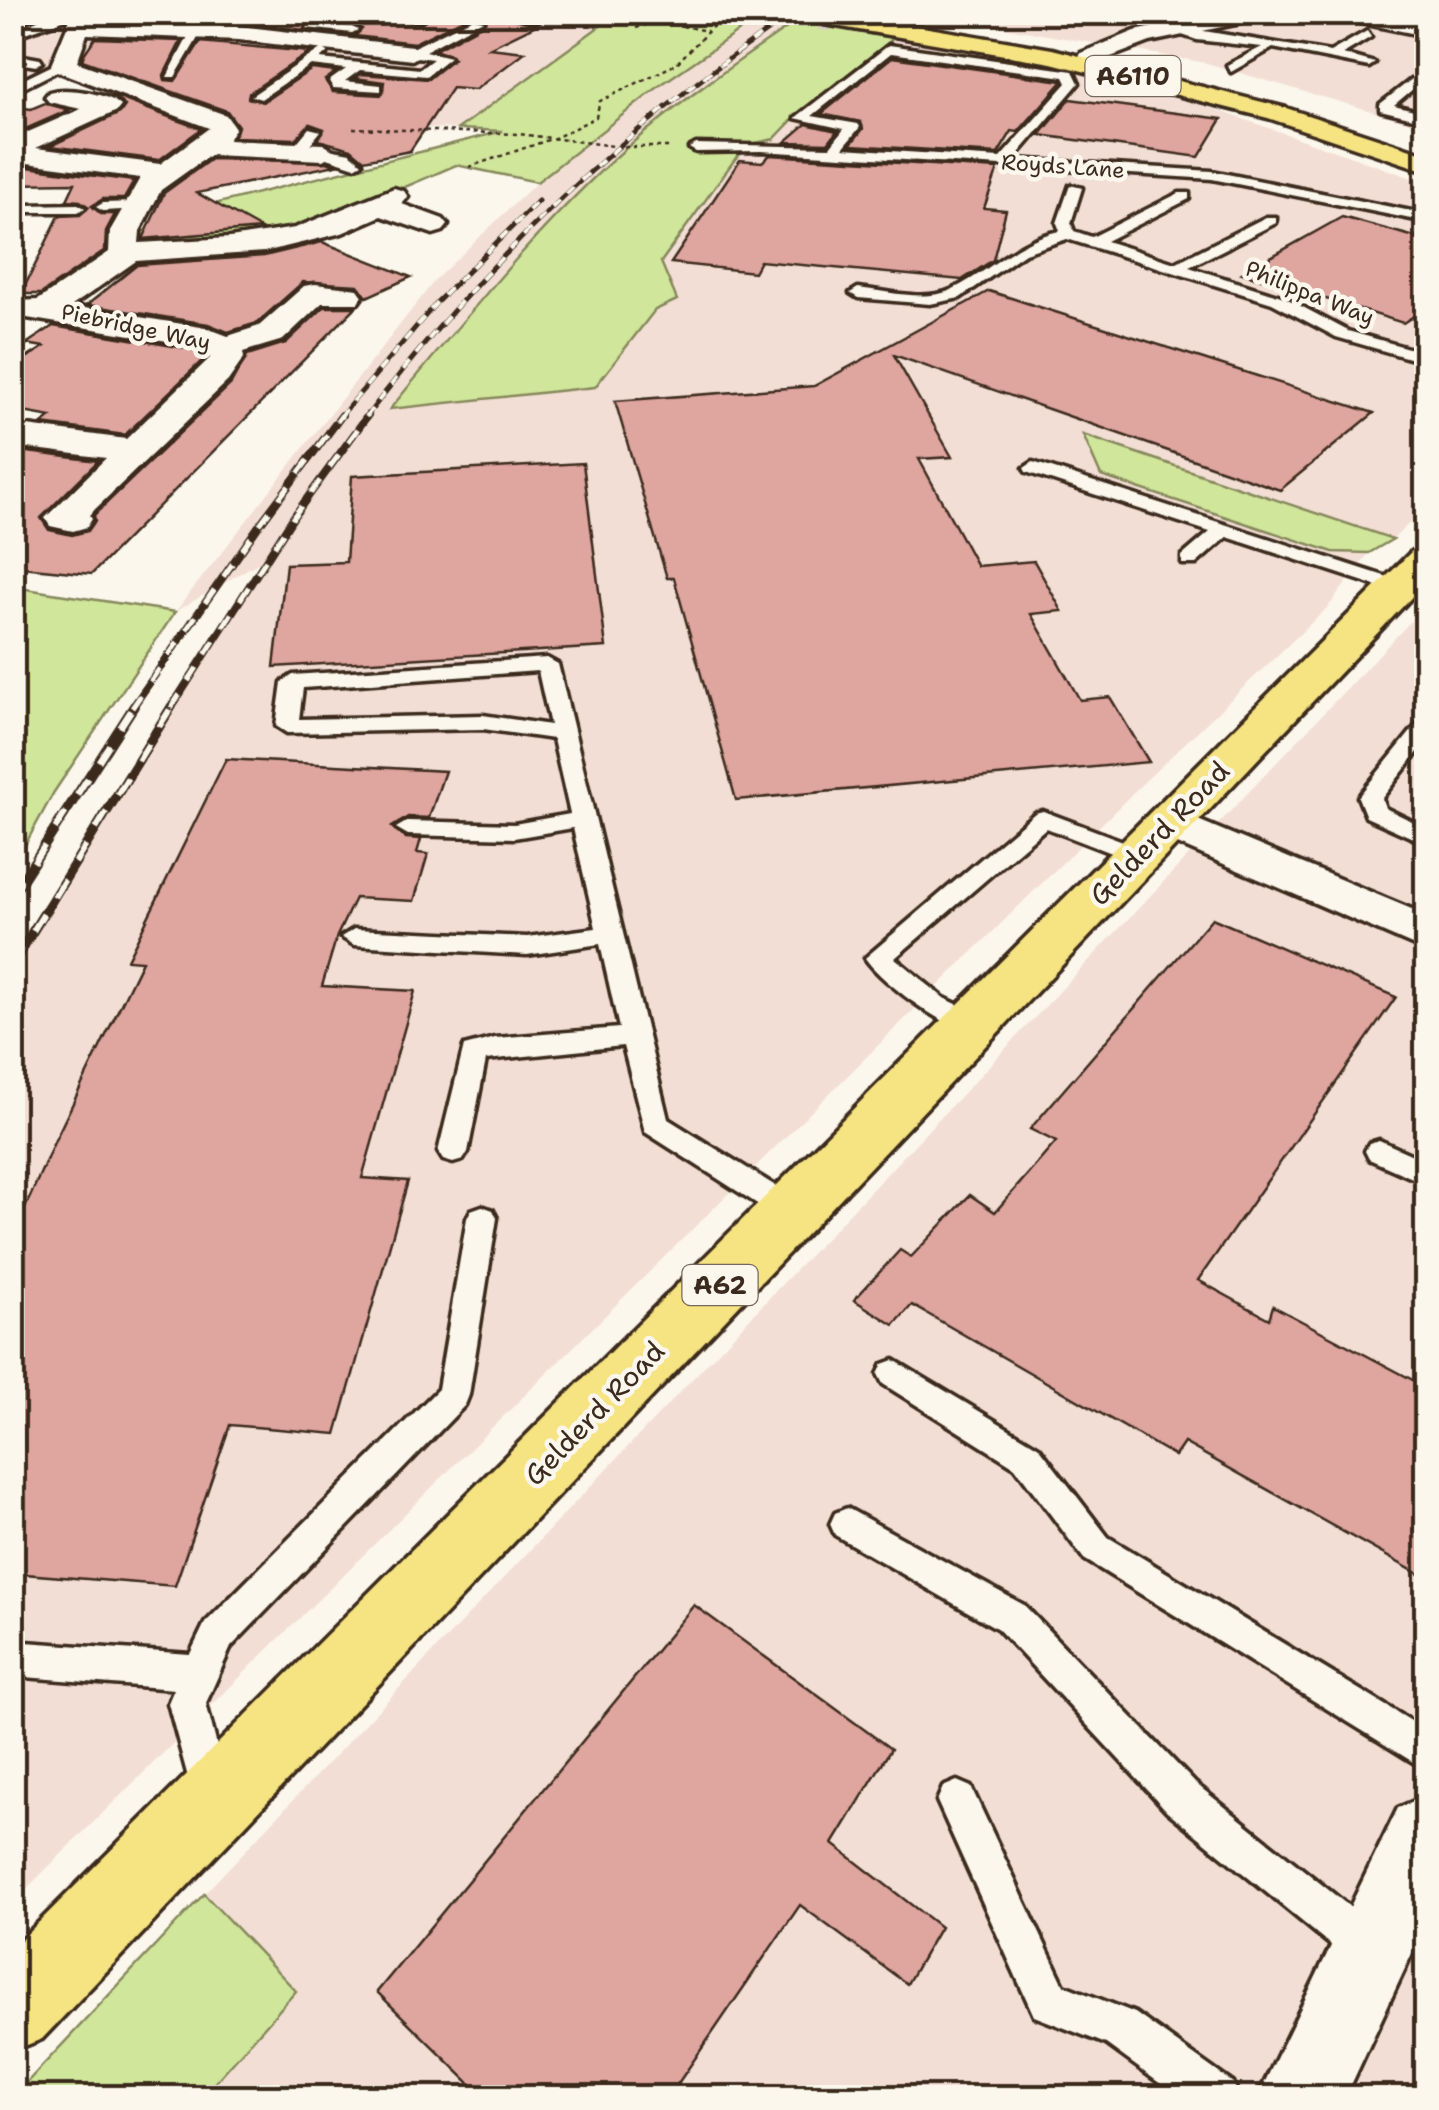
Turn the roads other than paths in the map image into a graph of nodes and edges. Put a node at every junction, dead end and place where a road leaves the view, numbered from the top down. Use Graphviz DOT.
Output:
graph roads {
  1 [pos="43,12"];
  2 [pos="428,12"];
  3 [pos="501,12"];
  4 [pos="1259,12"];
  5 [pos="1342,12"];
  6 [pos="837,16"];
  7 [pos="82,17"];
  8 [pos="538,18"];
  9 [pos="478,20"];
  10 [pos="361,23"];
  11 [pos="312,26"];
  12 [pos="13,29"];
  13 [pos="1174,29"];
  14 [pos="1426,29"];
  15 [pos="196,31"];
  16 [pos="1367,35"];
  17 [pos="45,41"];
  18 [pos="1268,44"];
  19 [pos="412,54"];
  20 [pos="1332,56"];
  21 [pos="12,58"];
  22 [pos="310,62"];
  23 [pos="50,63"];
  24 [pos="1369,63"];
  25 [pos="358,66"];
  26 [pos="1079,66"];
  27 [pos="1231,68"];
  28 [pos="1116,72"];
  29 [pos="1426,72"];
  30 [pos="170,74"];
  31 [pos="26,81"];
  32 [pos="377,88"];
  33 [pos="12,90"];
  34 [pos="257,96"];
  35 [pos="1426,117"];
  36 [pos="311,145"];
  37 [pos="205,146"];
  38 [pos="1426,147"];
  39 [pos="696,148"];
  40 [pos="12,151"];
  41 [pos="833,152"];
  42 [pos="1004,162"];
  43 [pos="1426,162"];
  44 [pos="355,163"];
  45 [pos="164,174"];
  46 [pos="1074,188"];
  47 [pos="1184,196"];
  48 [pos="136,206"];
  49 [pos="102,207"];
  50 [pos="78,208"];
  51 [pos="25,210"];
  52 [pos="1426,218"];
  53 [pos="1271,220"];
  54 [pos="433,225"];
  55 [pos="1068,234"];
  56 [pos="1093,242"];
  57 [pos="126,252"];
  58 [pos="1176,268"];
  59 [pos="858,293"];
  60 [pos="347,296"];
  61 [pos="29,308"];
  62 [pos="224,347"];
  63 [pos="1422,353"];
  64 [pos="12,435"];
  65 [pos="135,451"];
  66 [pos="1033,468"];
  67 [pos="72,520"];
  68 [pos="1224,529"];
  69 [pos="1189,560"];
  70 [pos="1413,573"];
  71 [pos="1426,728"];
  72 [pos="562,734"];
  73 [pos="582,819"];
  74 [pos="408,828"];
  75 [pos="1426,837"];
  76 [pos="1154,839"];
  77 [pos="610,934"];
  78 [pos="1426,934"];
  79 [pos="354,937"];
  80 [pos="974,1024"];
  81 [pos="634,1036"];
  82 [pos="1379,1151"];
  83 [pos="453,1152"];
  84 [pos="1426,1173"];
  85 [pos="792,1210"];
  86 [pos="482,1218"];
  87 [pos="894,1374"];
  88 [pos="847,1524"];
  89 [pos="12,1658"];
  90 [pos="200,1673"];
  91 [pos="1426,1750"];
  92 [pos="957,1801"];
  93 [pos="213,1804"];
  94 [pos="1426,1836"];
  95 [pos="1371,1952"];
  96 [pos="12,2010"];
  97 [pos="1218,2098"];
  98 [pos="1300,2098"];
  1 -- 12 [label="lane"];
  2 -- 10 [label="lane"];
  3 -- 8 [label="lane"];
  4 -- 13 [label="street"];
  5 -- 14 [label="street"];
  6 -- 26 [label="main road, A6110"];
  6 -- 28 [label="main road, A6110"];
  7 -- 12 [label="lane"];
  7 -- 15 [label="street"];
  7 -- 23 [label="street"];
  9 -- 19 [label="lane"];
  10 -- 11 [label="lane"];
  10 -- 15 [label="street"];
  10 -- 19 [label="street"];
  10 -- 22 [label="lane"];
  12 -- 17 [label="lane"];
  13 -- 18 [label="lane"];
  13 -- 26 [label="street"];
  15 -- 30 [label="lane"];
  16 -- 20 [label="lane"];
  18 -- 20 [label="lane"];
  18 -- 27 [label="lane"];
  19 -- 25 [label="lane"];
  20 -- 24 [label="lane"];
  21 -- 23 [label="lane"];
  22 -- 25 [label="lane"];
  22 -- 34 [label="lane"];
  23 -- 33 [label="lane"];
  23 -- 37 [label="street"];
  25 -- 32 [label="lane"];
  26 -- 28 [label="lane"];
  26 -- 38 [label="main road, A6110"];
  26 -- 41 [label="lane"];
  26 -- 42 [label="lane"];
  28 -- 43 [label="main road, A6110"];
  29 -- 35 [label="lane"];
  31 -- 40 [label="street"];
  36 -- 37 [label="street"];
  36 -- 44 [label="lane"];
  37 -- 45 [label="street"];
  39 -- 41 [label="lane, Royds Lane"];
  40 -- 45 [label="street"];
  41 -- 42 [label="lane, Royds Lane"];
  42 -- 52 [label="lane, Royds Lane"];
  45 -- 48 [label="street"];
  46 -- 55 [label="lane"];
  47 -- 56 [label="lane"];
  48 -- 49 [label="lane"];
  48 -- 57 [label="street"];
  50 -- 51 [label="lane"];
  53 -- 58 [label="lane, Philippa Way"];
  54 -- 57 [label="street"];
  55 -- 56 [label="lane, Philippa Way"];
  55 -- 59 [label="lane"];
  56 -- 58 [label="lane, Philippa Way"];
  57 -- 61 [label="street"];
  58 -- 63 [label="lane, Philippa Way"];
  60 -- 62 [label="street, Piebridge Way"];
  61 -- 62 [label="street, Piebridge Way"];
  62 -- 65 [label="street, Piebridge Way"];
  64 -- 65 [label="street"];
  65 -- 67 [label="street, Piebridge Way"];
  66 -- 68 [label="lane"];
  68 -- 69 [label="lane"];
  68 -- 70 [label="lane"];
  70 -- 76 [label="main road, Gelderd Road / A62"];
  71 -- 75 [label="lane"];
  72 -- 72 [label="lane"];
  72 -- 73 [label="lane"];
  73 -- 74 [label="lane"];
  73 -- 77 [label="lane"];
  76 -- 78 [label="street"];
  76 -- 80 [label="main road, Gelderd Road / A62"];
  76 -- 80 [label="lane"];
  77 -- 79 [label="lane"];
  77 -- 81 [label="lane"];
  80 -- 85 [label="main road, Gelderd Road / A62"];
  81 -- 83 [label="lane"];
  81 -- 85 [label="lane"];
  82 -- 84 [label="lane"];
  85 -- 93 [label="main road, Gelderd Road / A62"];
  86 -- 90 [label="lane"];
  87 -- 91 [label="lane"];
  88 -- 95 [label="lane"];
  89 -- 90 [label="lane"];
  90 -- 93 [label="lane"];
  92 -- 97 [label="lane"];
  93 -- 96 [label="main road, Gelderd Road / A62"];
  94 -- 95 [label="street"];
  95 -- 98 [label="street"];
}
